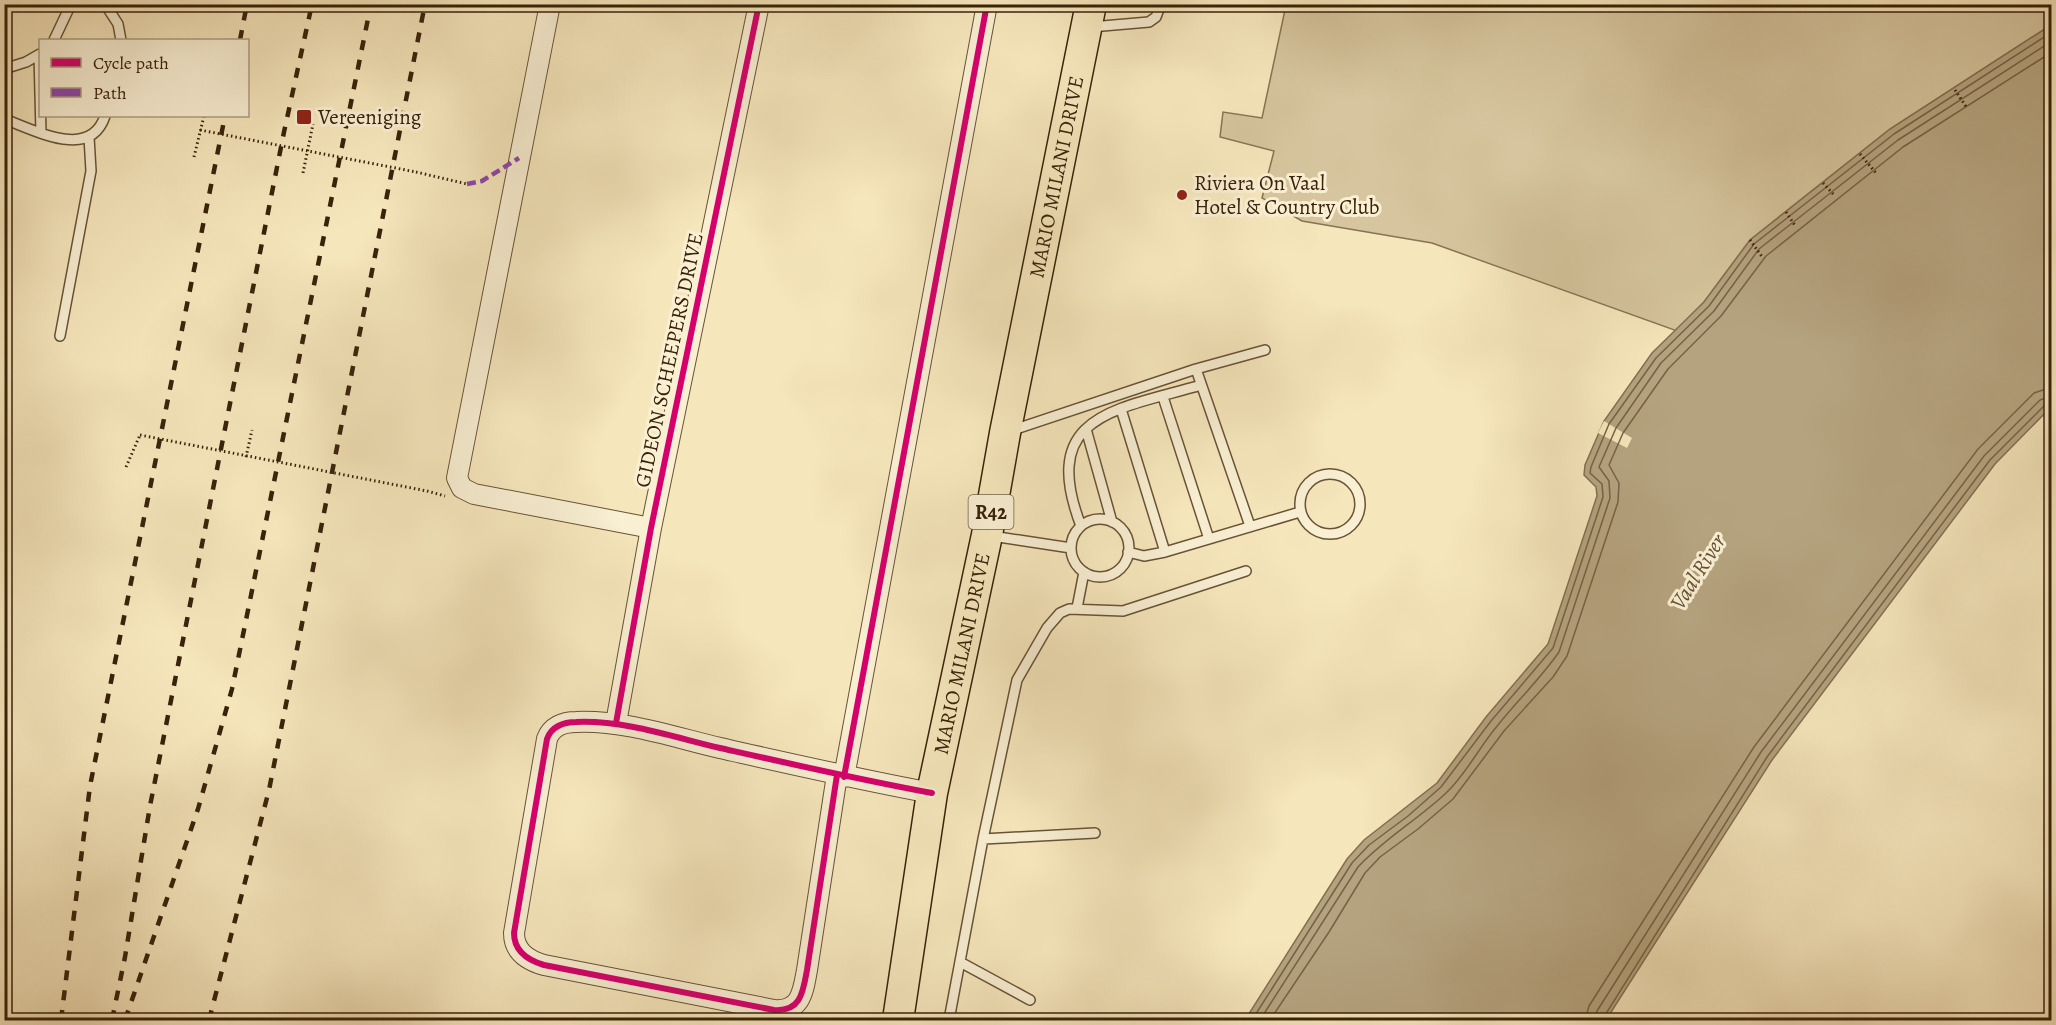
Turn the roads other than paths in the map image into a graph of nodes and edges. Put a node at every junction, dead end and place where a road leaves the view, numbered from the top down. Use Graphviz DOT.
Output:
graph roads {
  1 [pos="70,4"];
  2 [pos="105,4"];
  3 [pos="550,4"];
  4 [pos="759,4"];
  5 [pos="987,4"];
  6 [pos="1161,4"];
  7 [pos="1088,16"];
  8 [pos="54,39"];
  9 [pos="121,39"];
  10 [pos="39,54"];
  11 [pos="4,69"];
  12 [pos="41,117"];
  13 [pos="105,117"];
  14 [pos="4,119"];
  15 [pos="41,133"];
  16 [pos="89,137"];
  17 [pos="60,336"];
  18 [pos="1265,351"];
  19 [pos="1196,369"];
  20 [pos="1201,385"];
  21 [pos="1163,397"];
  22 [pos="1121,409"];
  23 [pos="1086,429"];
  24 [pos="1005,433"];
  25 [pos="1300,512"];
  26 [pos="1112,522"];
  27 [pos="1081,526"];
  28 [pos="1250,526"];
  29 [pos="651,528"];
  30 [pos="987,535"];
  31 [pos="1209,539"];
  32 [pos="1071,548"];
  33 [pos="1128,552"];
  34 [pos="1165,552"];
  35 [pos="1246,571"];
  36 [pos="1084,572"];
  37 [pos="1077,608"];
  38 [pos="616,723"];
  39 [pos="841,776"];
  40 [pos="932,793"];
  41 [pos="1095,833"];
  42 [pos="983,839"];
  43 [pos="960,962"];
  44 [pos="1030,1000"];
  45 [pos="898,1020"];
  46 [pos="949,1020"];
  1 -- 8 [label="lane"];
  2 -- 9 [label="lane"];
  3 -- 29 [label="street"];
  4 -- 29 [label="street, GIDEON SCHEEPERS DRIVE"];
  5 -- 39 [label="street"];
  6 -- 7 [label="lane"];
  7 -- 24 [label="main road, MARIO MILANI DRIVE / R42"];
  10 -- 11 [label="lane"];
  12 -- 15 [label="lane"];
  13 -- 16 [label="lane"];
  14 -- 15 [label="lane"];
  15 -- 16 [label="lane"];
  16 -- 17 [label="lane"];
  18 -- 19 [label="lane"];
  19 -- 20 [label="lane"];
  19 -- 24 [label="lane"];
  20 -- 21 [label="lane"];
  20 -- 28 [label="lane"];
  21 -- 22 [label="lane"];
  21 -- 31 [label="lane"];
  22 -- 23 [label="lane"];
  22 -- 34 [label="lane"];
  23 -- 26 [label="lane"];
  23 -- 27 [label="lane"];
  24 -- 30 [label="main road, MARIO MILANI DRIVE / R42"];
  25 -- 25 [label="lane"];
  25 -- 28 [label="lane"];
  26 -- 27 [label="lane"];
  26 -- 33 [label="lane"];
  27 -- 32 [label="lane"];
  28 -- 31 [label="lane"];
  29 -- 38 [label="street, GIDEON SCHEEPERS DRIVE"];
  30 -- 32 [label="lane"];
  30 -- 40 [label="main road, MARIO MILANI DRIVE / R42"];
  31 -- 34 [label="lane"];
  32 -- 36 [label="lane"];
  33 -- 34 [label="lane"];
  33 -- 36 [label="lane"];
  35 -- 37 [label="lane"];
  36 -- 37 [label="lane"];
  37 -- 42 [label="lane"];
  38 -- 39 [label="street"];
  38 -- 39 [label="street"];
  39 -- 40 [label="street"];
  40 -- 45 [label="main road, MARIO MILANI DRIVE / R42"];
  41 -- 42 [label="lane"];
  42 -- 43 [label="lane"];
  43 -- 44 [label="lane"];
  43 -- 46 [label="lane"];
}
